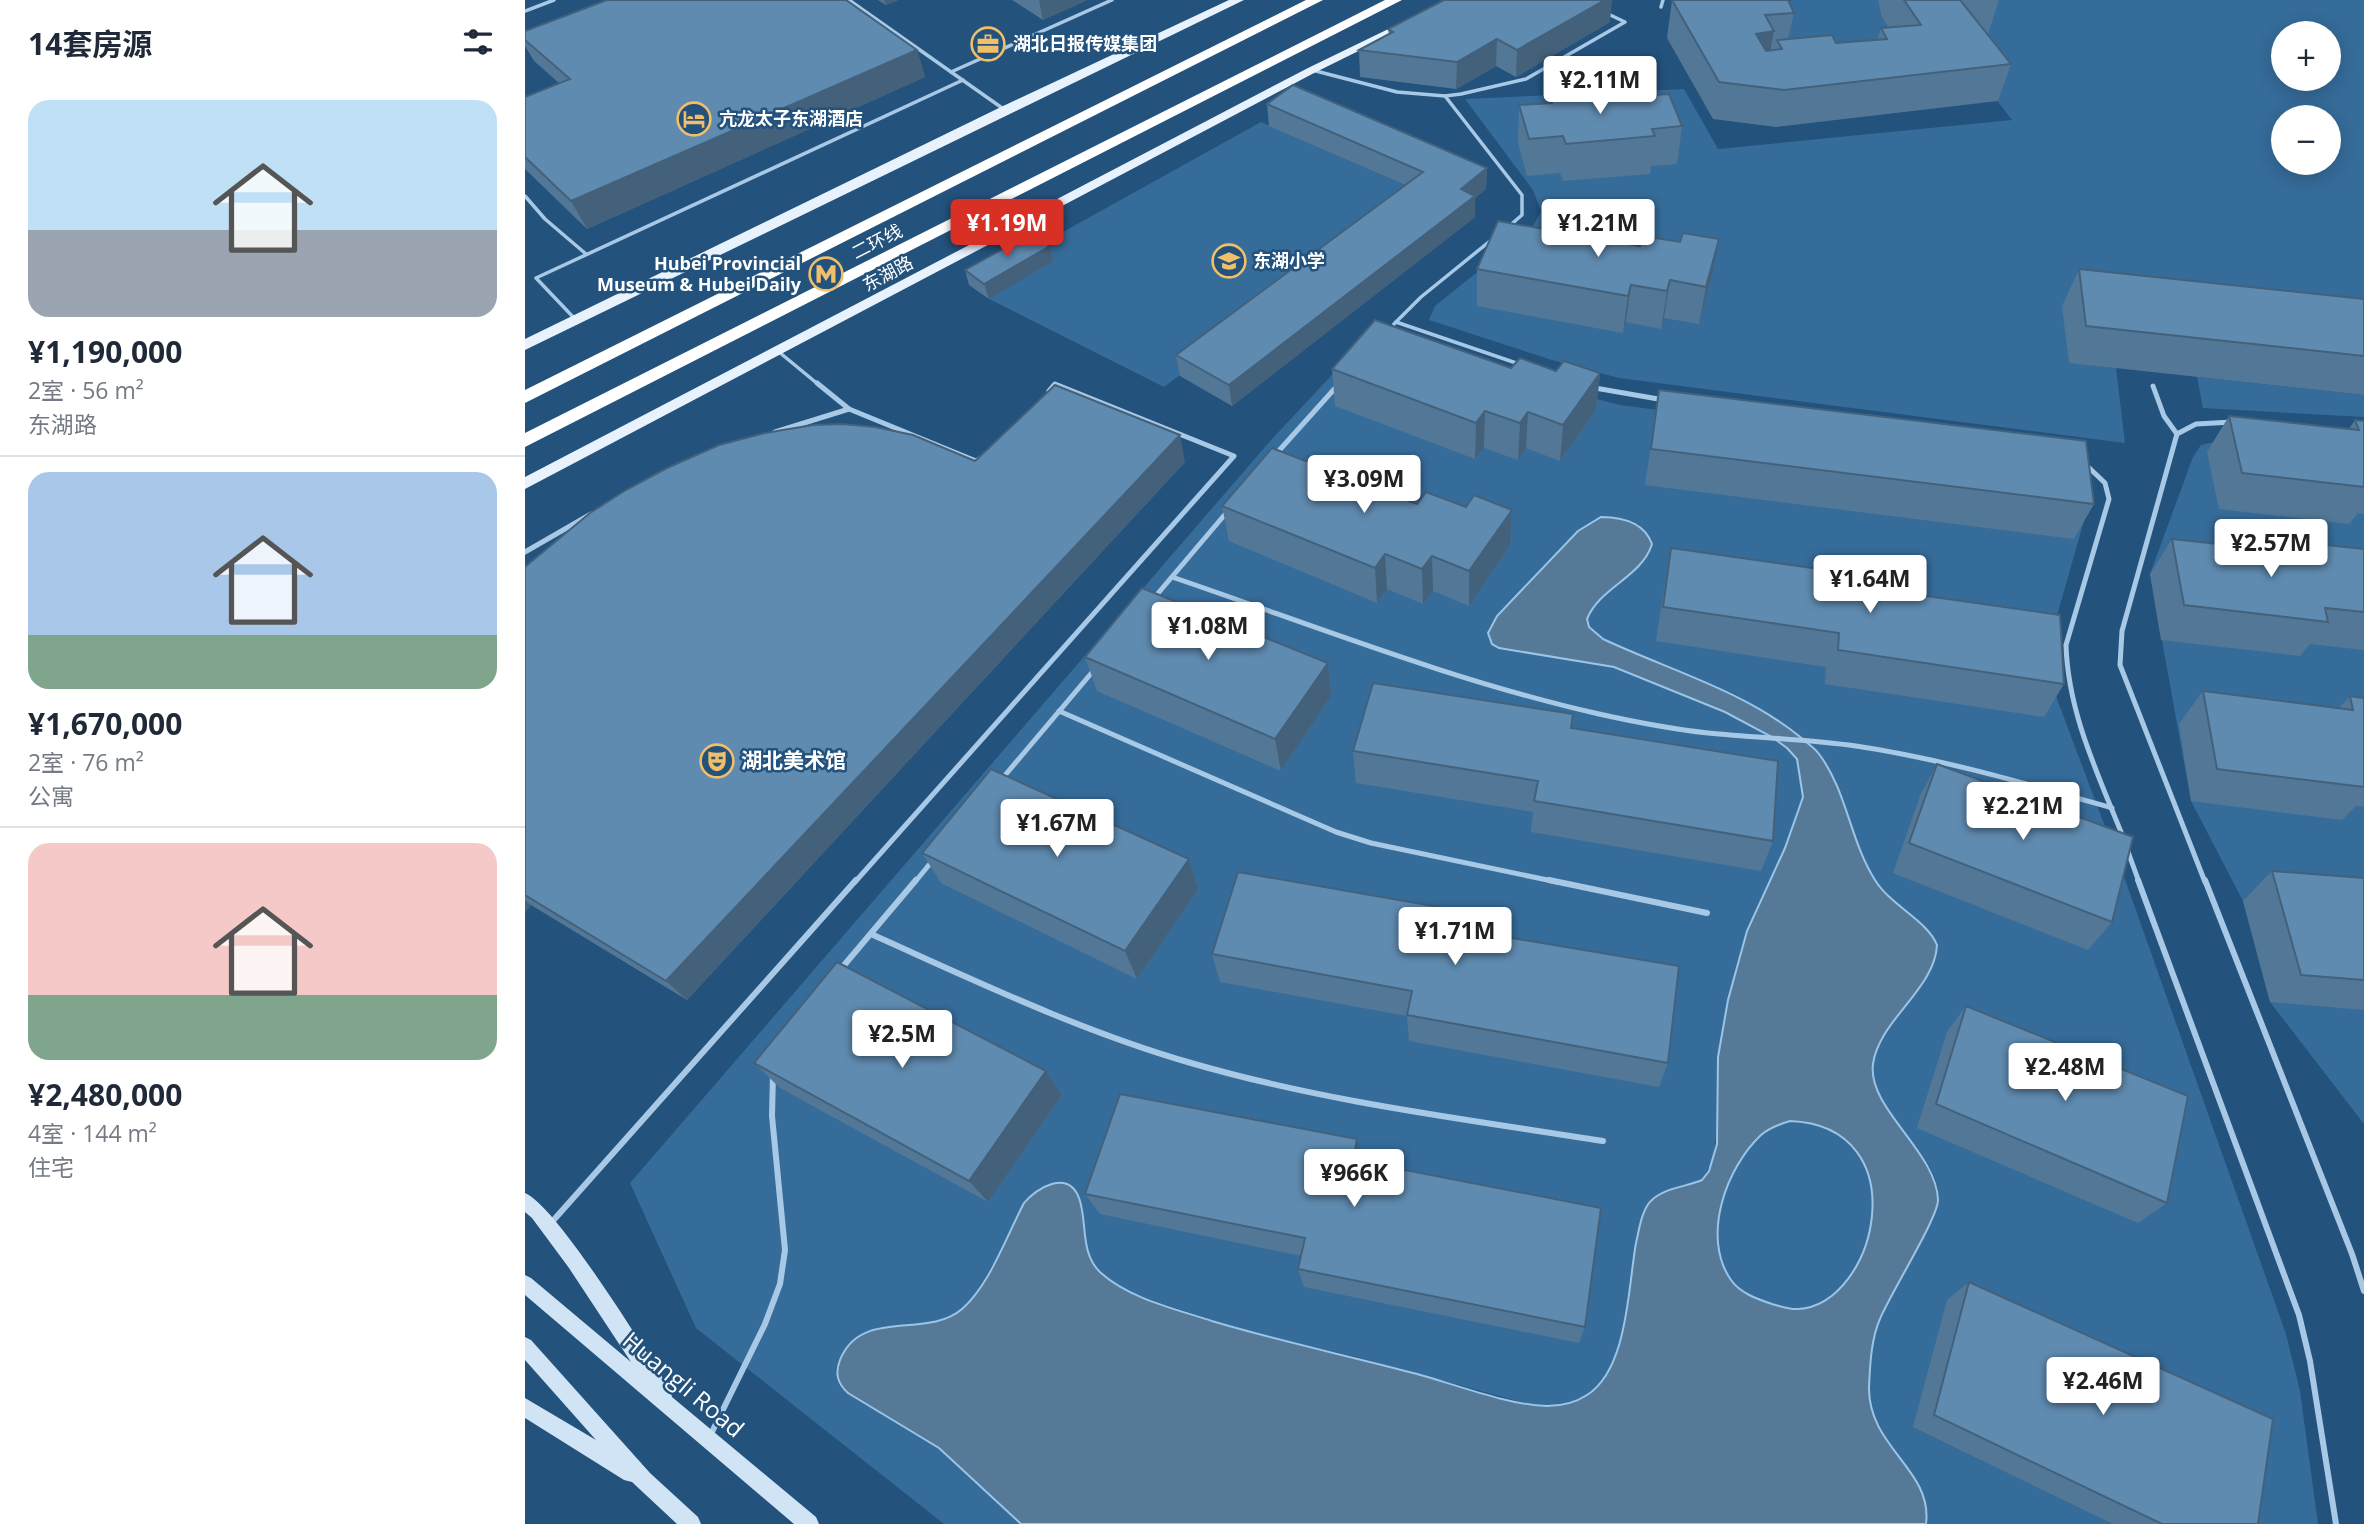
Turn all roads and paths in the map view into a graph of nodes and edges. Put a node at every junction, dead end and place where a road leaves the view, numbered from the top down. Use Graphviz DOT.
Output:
graph roads {
  1 [pos="554,0"];
  2 [pos="849,0"];
  3 [pos="1112,0"];
  4 [pos="1238,0"];
  5 [pos="1316,0"];
  6 [pos="1395,0"];
  7 [pos="1663,0"];
  8 [pos="1661,7"];
  9 [pos="525,11"];
  10 [pos="1602,11"];
  11 [pos="1419,18"];
  12 [pos="1312,70"];
  13 [pos="951,72"];
  14 [pos="963,80"];
  15 [pos="1445,96"];
  16 [pos="1005,110"];
  17 [pos="525,196"];
  18 [pos="586,254"];
  19 [pos="576,320"];
  20 [pos="1395,322"];
  21 [pos="1386,332"];
  22 [pos="525,345"];
  23 [pos="779,352"];
  24 [pos="1531,368"];
  25 [pos="1339,383"];
  26 [pos="1586,386"];
  27 [pos="2153,386"];
  28 [pos="525,397"];
  29 [pos="1040,399"];
  30 [pos="1669,400"];
  31 [pos="849,409"];
  32 [pos="2244,422"];
  33 [pos="2177,434"];
  34 [pos="763,436"];
  35 [pos="525,441"];
  36 [pos="985,452"];
  37 [pos="1275,455"];
  38 [pos="2075,458"];
  39 [pos="525,484"];
  40 [pos="1232,506"];
  41 [pos="595,511"];
  42 [pos="525,552"];
  43 [pos="1172,577"];
  44 [pos="1146,608"];
  45 [pos="1103,659"];
  46 [pos="1059,711"];
  47 [pos="996,785"];
  48 [pos="2112,808"];
  49 [pos="943,849"];
  50 [pos="1707,913"];
  51 [pos="871,934"];
  52 [pos="837,974"];
  53 [pos="775,1065"];
  54 [pos="1603,1141"];
  55 [pos="525,1201"];
  56 [pos="548,1226"];
  57 [pos="525,1284"];
  58 [pos="2364,1291"];
  59 [pos="525,1346"];
  60 [pos="525,1407"];
  61 [pos="673,1408"];
  62 [pos="709,1439"];
  63 [pos="643,1480"];
  64 [pos="691,1524"];
  65 [pos="809,1524"];
  66 [pos="2336,1524"];
  1 -- 9 [label="lane"];
  2 -- 13 [label="lane"];
  3 -- 13 [label="lane"];
  4 -- 16 [label="main road"];
  5 -- 28 [label="highway, 二环线"];
  6 -- 35 [label="highway, 二环线"];
  7 -- 8 [label="lane"];
  10 -- 15 [label="lane"];
  11 -- 12 [label="main road, 东湖路"];
  12 -- 15 [label="lane"];
  12 -- 23 [label="main road, 东湖路"];
  13 -- 14 [label="lane"];
  14 -- 16 [label="lane"];
  14 -- 18 [label="lane"];
  15 -- 20 [label="lane"];
  16 -- 19 [label="main road"];
  17 -- 18 [label="lane"];
  18 -- 19 [label="lane"];
  19 -- 22 [label="main road"];
  20 -- 21 [label="lane"];
  20 -- 24 [label="lane"];
  23 -- 31 [label="lane"];
  23 -- 39 [label="main road, 东湖路"];
  25 -- 37 [label="lane"];
  26 -- 30 [label="lane"];
  27 -- 33 [label="lane"];
  29 -- 56 [label="lane"];
  31 -- 34 [label="lane"];
  31 -- 36 [label="lane"];
  32 -- 33 [label="lane"];
  33 -- 58 [label="lane"];
  38 -- 48 [label="lane"];
  40 -- 43 [label="lane"];
  41 -- 42 [label="lane"];
  43 -- 44 [label="lane"];
  43 -- 48 [label="lane"];
  45 -- 46 [label="lane"];
  46 -- 47 [label="lane"];
  46 -- 50 [label="lane"];
  48 -- 66 [label="lane"];
  49 -- 51 [label="lane"];
  51 -- 52 [label="lane"];
  51 -- 54 [label="lane"];
  53 -- 62 [label="lane"];
  55 -- 56 [label="street"];
  56 -- 61 [label="street"];
  57 -- 61 [label="street, Huangli Road"];
  59 -- 63 [label="street"];
  60 -- 63 [label="street"];
  61 -- 62 [label="street, Huangli Road"];
  62 -- 65 [label="street, Huangli Road"];
  63 -- 64 [label="street"];
}
